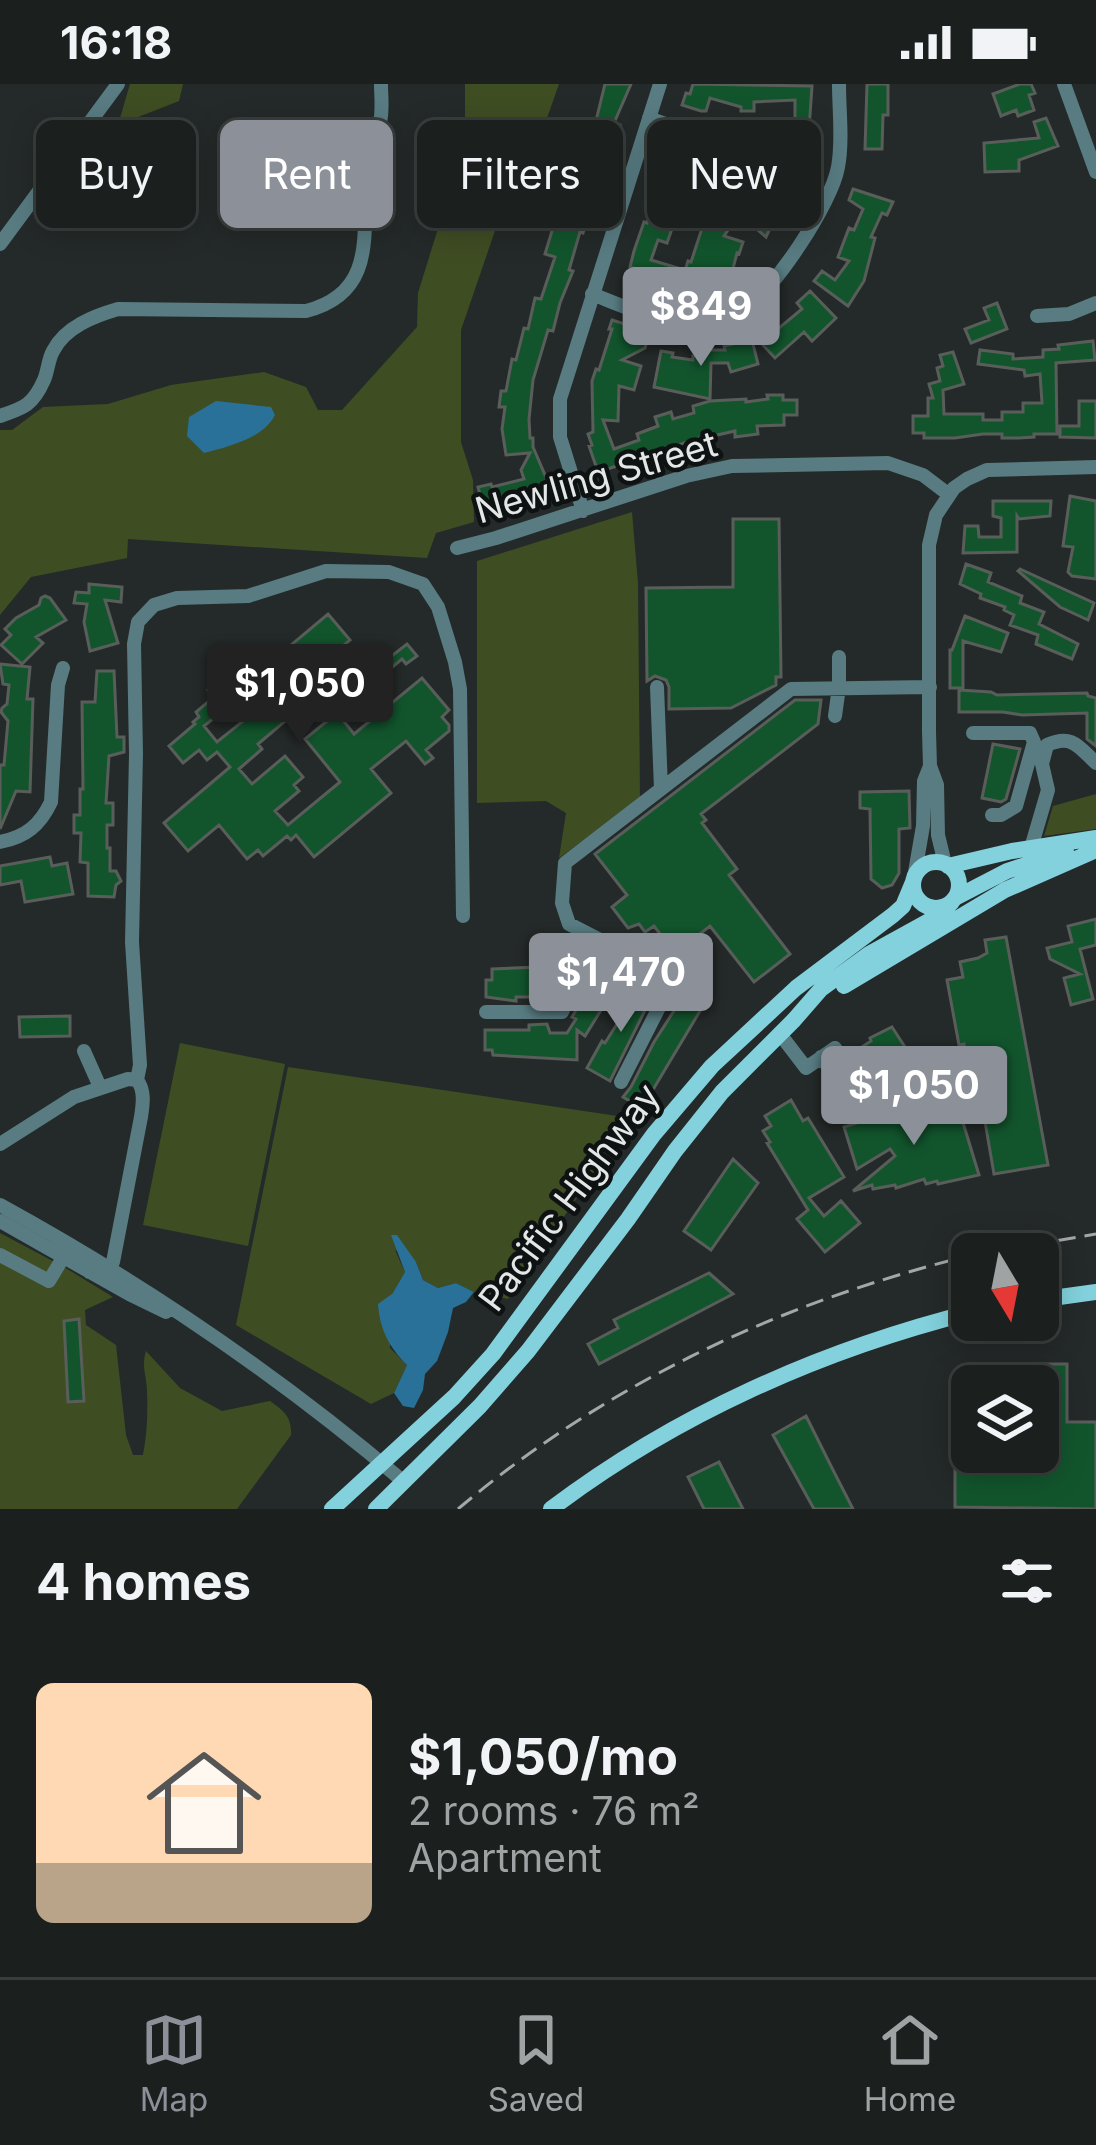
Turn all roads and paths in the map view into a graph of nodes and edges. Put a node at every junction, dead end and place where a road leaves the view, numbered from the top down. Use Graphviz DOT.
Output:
graph roads {
  1 [pos="118,84"];
  2 [pos="381,84"];
  3 [pos="660,84"];
  4 [pos="839,84"];
  5 [pos="1064,84"];
  6 [pos="649,118"];
  7 [pos="655,120"];
  8 [pos="1096,172"];
  9 [pos="0,244"];
  10 [pos="592,294"];
  11 [pos="1096,303"];
  12 [pos="1037,316"];
  13 [pos="0,416"];
  14 [pos="1096,467"];
  15 [pos="948,494"];
  16 [pos="583,511"];
  17 [pos="457,548"];
  18 [pos="838,657"];
  19 [pos="63,668"];
  20 [pos="656,687"];
  21 [pos="839,687"];
  22 [pos="930,687"];
  23 [pos="835,716"];
  24 [pos="979,733"];
  25 [pos="1096,763"];
  26 [pos="930,766"];
  27 [pos="661,789"];
  28 [pos="992,815"];
  29 [pos="0,842"];
  30 [pos="1096,845"];
  31 [pos="1030,848"];
  32 [pos="946,865"];
  33 [pos="914,880"];
  34 [pos="954,900"];
  35 [pos="463,916"];
  36 [pos="597,938"];
  37 [pos="486,1012"];
  38 [pos="787,1027"];
  39 [pos="85,1051"];
  40 [pos="821,1058"];
  41 [pos="137,1080"];
  42 [pos="621,1082"];
  43 [pos="100,1087"];
  44 [pos="0,1144"];
  45 [pos="0,1205"];
  46 [pos="0,1221"];
  47 [pos="64,1256"];
  48 [pos="2,1262"];
  49 [pos="110,1266"];
  50 [pos="89,1272"];
  51 [pos="1096,1292"];
  52 [pos="1059,1297"];
  53 [pos="951,1318"];
  54 [pos="209,1332"];
  55 [pos="383,1464"];
  56 [pos="404,1482"];
  57 [pos="332,1509"];
  58 [pos="376,1509"];
  59 [pos="550,1509"];
  1 -- 9 [label="street"];
  2 -- 13 [label="street"];
  3 -- 6 [label="street"];
  4 -- 10 [label="street"];
  5 -- 8 [label="street"];
  6 -- 7 [label="street"];
  6 -- 10 [label="street"];
  10 -- 16 [label="street"];
  11 -- 12 [label="street"];
  14 -- 15 [label="street"];
  15 -- 16 [label="street, Newling Street"];
  15 -- 22 [label="street"];
  16 -- 17 [label="street, Newling Street"];
  18 -- 21 [label="street"];
  19 -- 29 [label="street"];
  20 -- 27 [label="street"];
  21 -- 22 [label="street"];
  21 -- 23 [label="street"];
  21 -- 27 [label="street"];
  22 -- 26 [label="street"];
  24 -- 28 [label="street"];
  25 -- 31 [label="street"];
  26 -- 32 [label="street"];
  26 -- 33 [label="street"];
  27 -- 36 [label="street"];
  30 -- 31 [label="main road"];
  30 -- 34 [label="main road, Pacific Highway"];
  30 -- 38 [label="main road"];
  31 -- 32 [label="main road"];
  32 -- 33 [label="main road"];
  32 -- 34 [label="main road"];
  33 -- 34 [label="main road"];
  33 -- 55 [label="main road, Pacific Highway"];
  34 -- 38 [label="main road, Pacific Highway"];
  35 -- 41 [label="street"];
  36 -- 37 [label="street"];
  36 -- 42 [label="street"];
  38 -- 40 [label="street"];
  38 -- 56 [label="main road, Pacific Highway"];
  39 -- 43 [label="street"];
  41 -- 43 [label="street"];
  41 -- 49 [label="street"];
  43 -- 44 [label="street"];
  45 -- 49 [label="street"];
  46 -- 47 [label="street"];
  47 -- 48 [label="street"];
  47 -- 50 [label="street"];
  49 -- 50 [label="street"];
  49 -- 54 [label="street"];
  50 -- 54 [label="street"];
  51 -- 52 [label="main road"];
  53 -- 59 [label="main road"];
  54 -- 55 [label="street"];
  55 -- 56 [label="street"];
  55 -- 57 [label="main road, Pacific Highway"];
  56 -- 58 [label="main road, Pacific Highway"];
}
